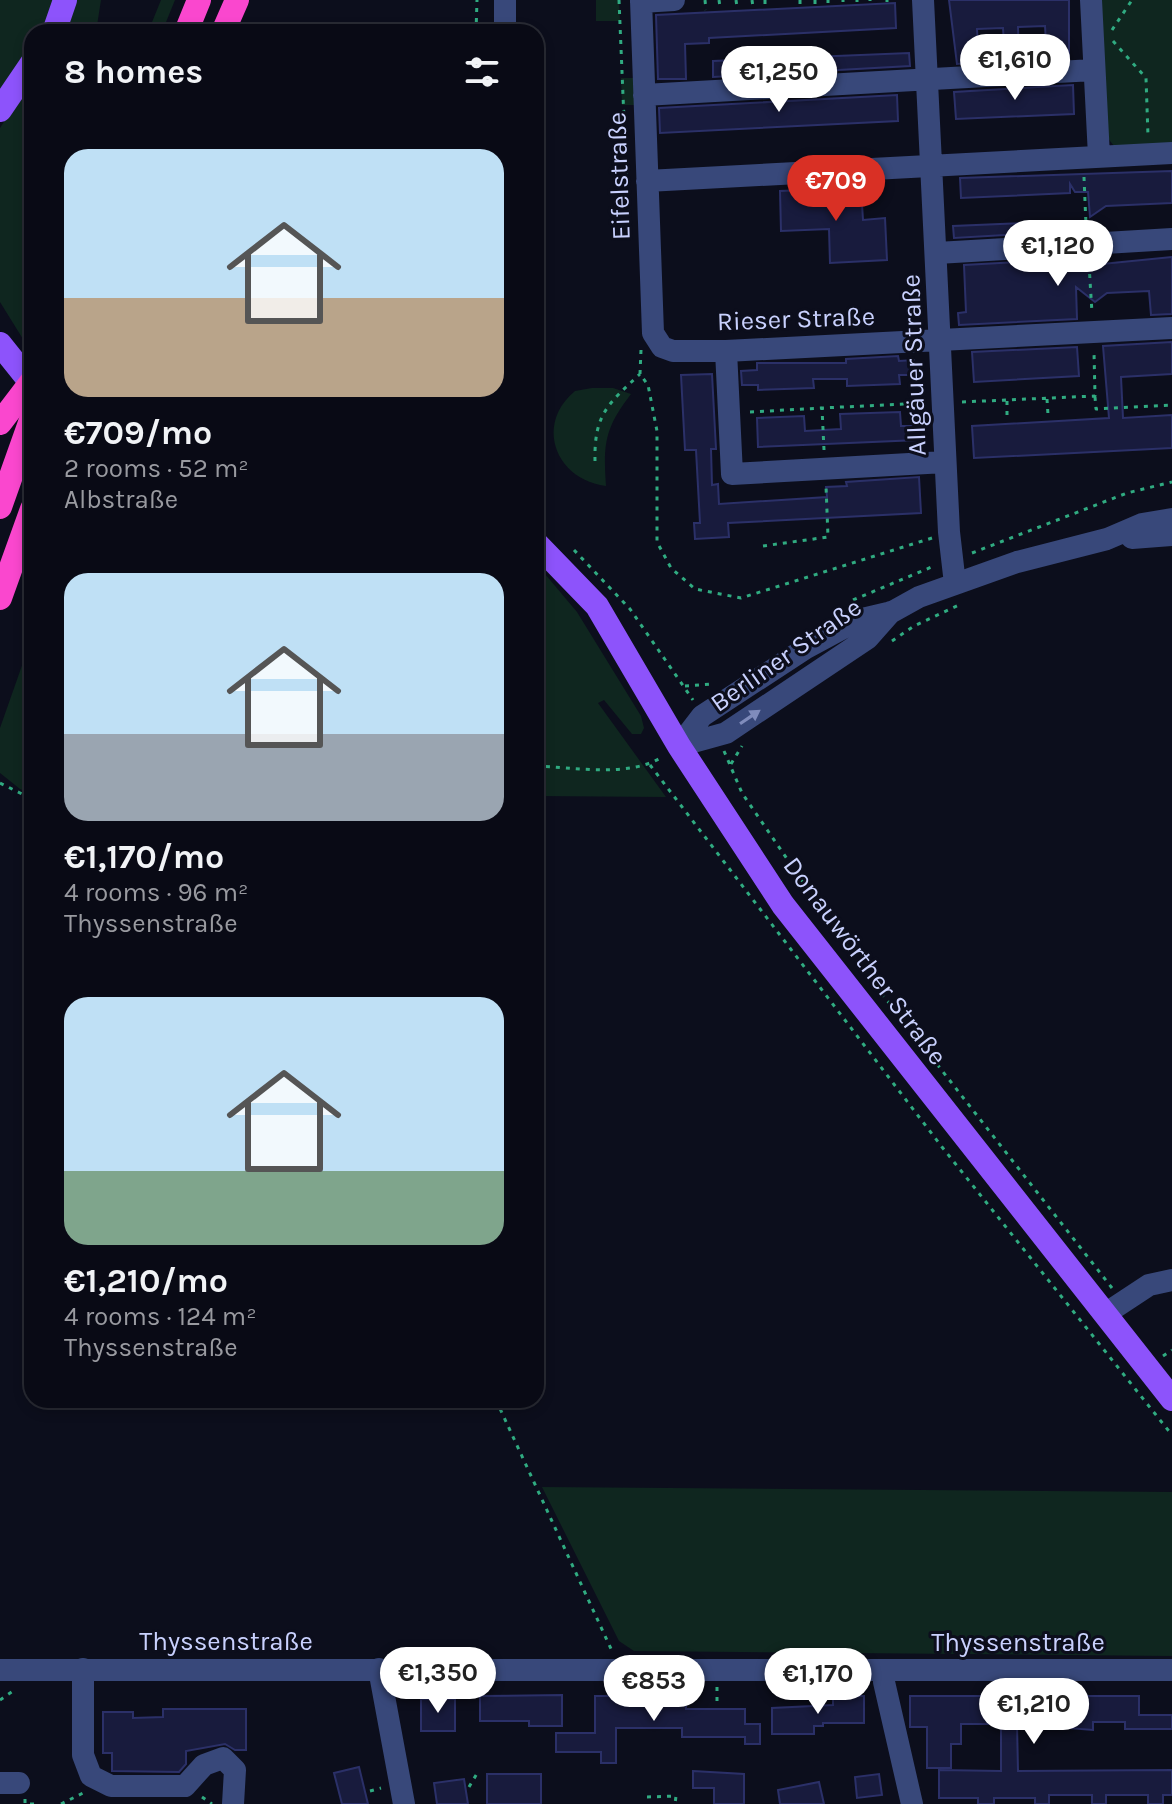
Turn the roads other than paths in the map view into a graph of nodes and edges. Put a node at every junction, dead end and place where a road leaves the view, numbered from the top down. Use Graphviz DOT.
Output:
graph roads {
  1 [pos="65,0"];
  2 [pos="199,0"];
  3 [pos="237,0"];
  4 [pos="505,0"];
  5 [pos="674,0"];
  6 [pos="923,0"];
  7 [pos="1091,0"];
  8 [pos="634,1"];
  9 [pos="57,24"];
  10 [pos="189,24"];
  11 [pos="227,24"];
  12 [pos="505,24"];
  13 [pos="1094,70"];
  14 [pos="24,75"];
  15 [pos="927,78"];
  16 [pos="644,95"];
  17 [pos="0,110"];
  18 [pos="1172,153"];
  19 [pos="1099,156"];
  20 [pos="933,164"];
  21 [pos="647,181"];
  22 [pos="1172,239"];
  23 [pos="937,253"];
  24 [pos="1172,328"];
  25 [pos="941,341"];
  26 [pos="0,344"];
  27 [pos="651,344"];
  28 [pos="726,351"];
  29 [pos="24,373"];
  30 [pos="24,393"];
  31 [pos="0,423"];
  32 [pos="24,437"];
  33 [pos="945,462"];
  34 [pos="0,507"];
  35 [pos="1172,519"];
  36 [pos="24,531"];
  37 [pos="1172,535"];
  38 [pos="1107,539"];
  39 [pos="544,551"];
  40 [pos="959,593"];
  41 [pos="0,598"];
  42 [pos="679,746"];
  43 [pos="1172,1280"];
  44 [pos="1114,1308"];
  45 [pos="1172,1399"];
  46 [pos="83,1669"];
  47 [pos="379,1669"];
  48 [pos="0,1670"];
  49 [pos="884,1670"];
  50 [pos="1172,1670"];
  51 [pos="233,1804"];
  52 [pos="404,1804"];
  53 [pos="912,1804"];
  1 -- 9 [label="main road"];
  2 -- 10 [label="highway"];
  3 -- 11 [label="highway"];
  4 -- 12 [label="street"];
  5 -- 8 [label="street"];
  6 -- 15 [label="street, Allgäuer Straße"];
  7 -- 13 [label="street"];
  8 -- 16 [label="street, Eifelstraße"];
  13 -- 15 [label="street"];
  13 -- 19 [label="street"];
  14 -- 17 [label="main road"];
  15 -- 16 [label="street"];
  15 -- 20 [label="street, Allgäuer Straße"];
  16 -- 21 [label="street, Eifelstraße"];
  18 -- 19 [label="street"];
  19 -- 20 [label="street"];
  20 -- 21 [label="street"];
  20 -- 23 [label="street, Allgäuer Straße"];
  21 -- 27 [label="street, Eifelstraße"];
  22 -- 23 [label="street"];
  23 -- 25 [label="street, Allgäuer Straße"];
  24 -- 25 [label="street, Rieser Straße"];
  25 -- 28 [label="street, Rieser Straße"];
  25 -- 33 [label="street, Allgäuer Straße"];
  26 -- 29 [label="main road"];
  27 -- 28 [label="street, Rieser Straße"];
  28 -- 33 [label="street"];
  30 -- 31 [label="highway, bridge"];
  32 -- 34 [label="highway"];
  33 -- 40 [label="street, Allgäuer Straße"];
  35 -- 38 [label="street, Berliner Straße"];
  36 -- 41 [label="highway"];
  37 -- 38 [label="street, Berliner Straße"];
  38 -- 40 [label="street, Berliner Straße"];
  39 -- 42 [label="main road, Donauwörther Straße"];
  40 -- 42 [label="street, Berliner Straße"];
  42 -- 44 [label="main road, Donauwörther Straße"];
  43 -- 44 [label="street"];
  44 -- 45 [label="main road, Donauwörther Straße"];
  46 -- 47 [label="street, Thyssenstraße"];
  46 -- 48 [label="street, Thyssenstraße"];
  46 -- 51 [label="street"];
  47 -- 49 [label="street, Thyssenstraße"];
  47 -- 52 [label="street"];
  49 -- 50 [label="street, Thyssenstraße"];
  49 -- 53 [label="street"];
}
